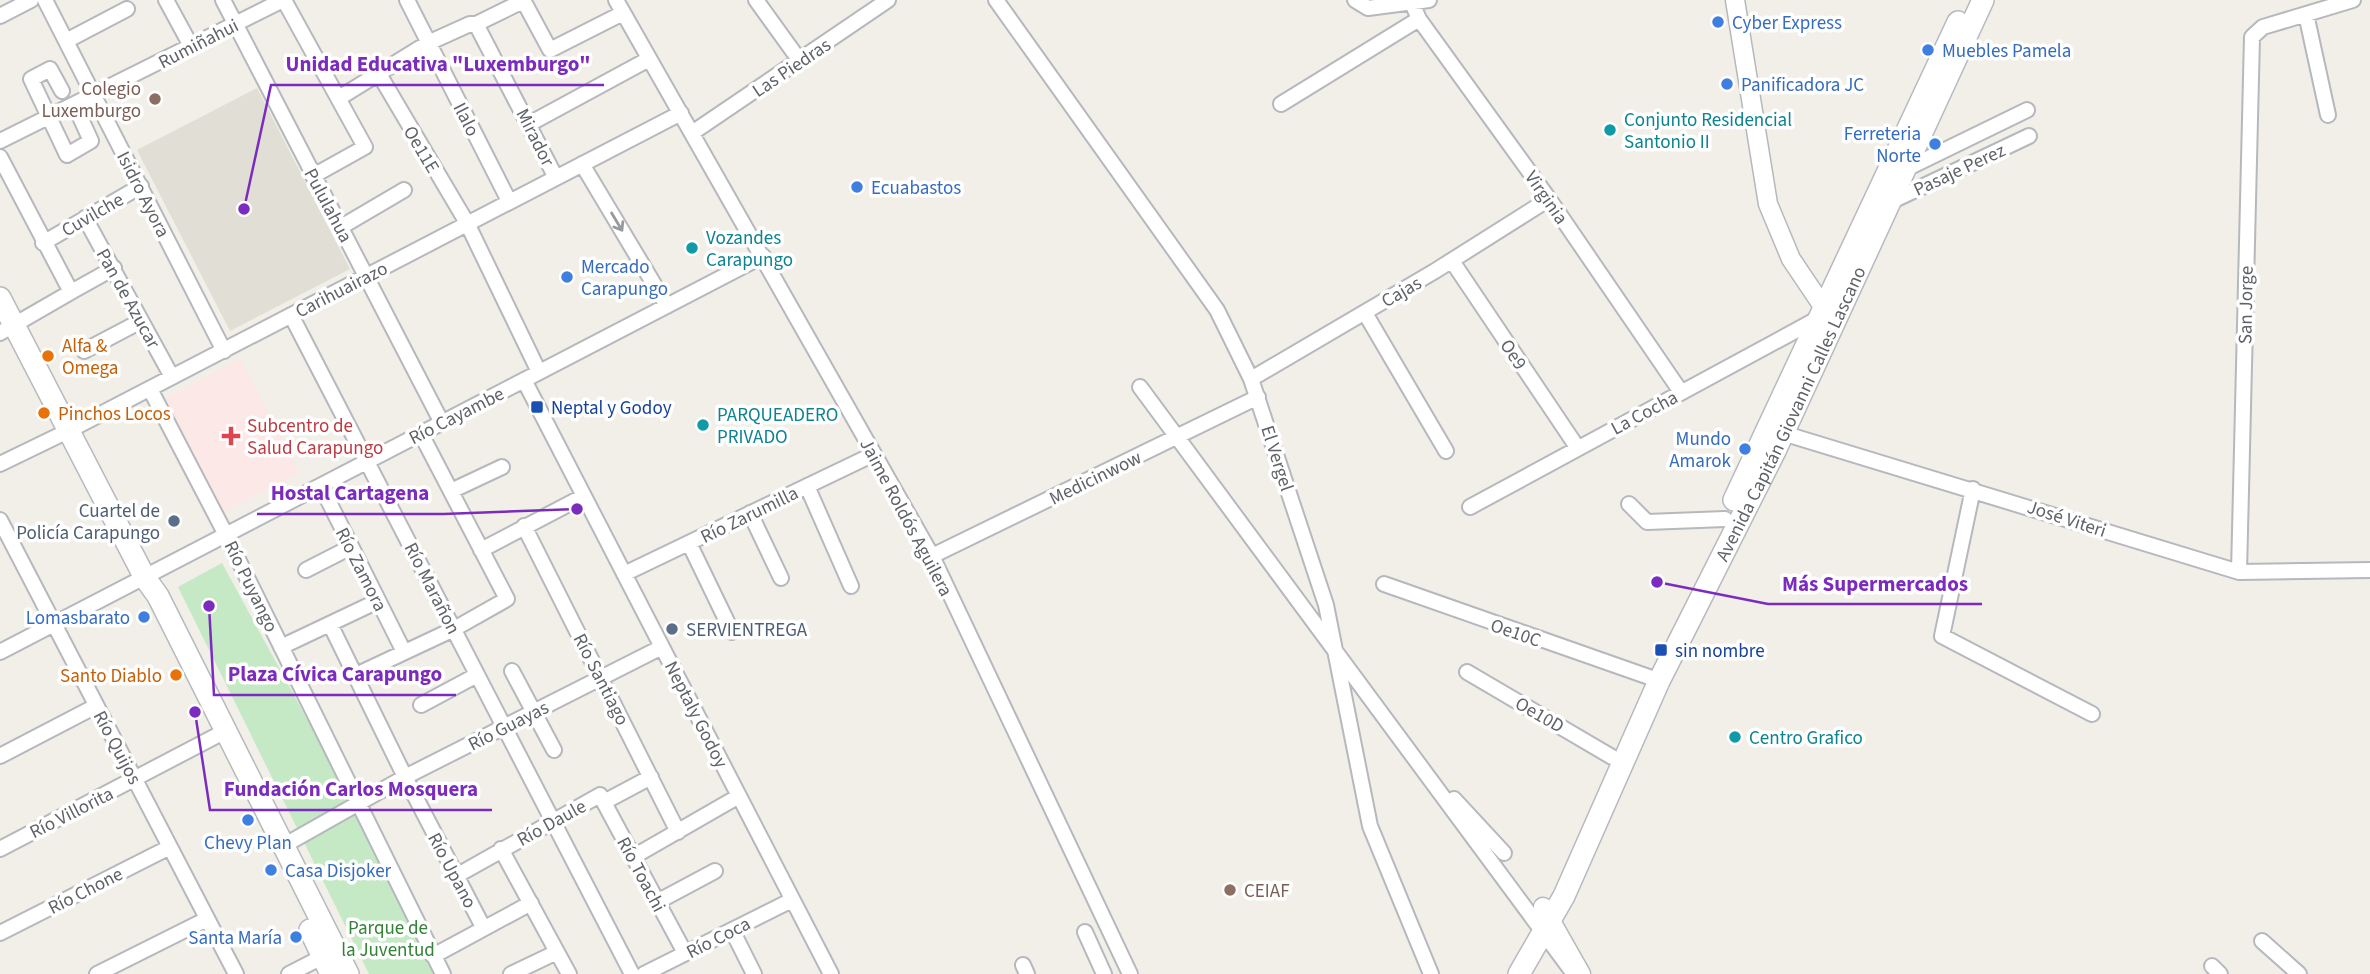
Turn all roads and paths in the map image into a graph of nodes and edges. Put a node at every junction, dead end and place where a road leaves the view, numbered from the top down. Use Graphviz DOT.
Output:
graph roads {
  1 [pos="31,0"];
  2 [pos="45,0"];
  3 [pos="166,0"];
  4 [pos="223,0"];
  5 [pos="284,0"];
  6 [pos="407,0"];
  7 [pos="523,0"];
  8 [pos="756,0"];
  9 [pos="888,0"];
  10 [pos="996,0"];
  11 [pos="1355,0"];
  12 [pos="1429,0"];
  13 [pos="1735,0"];
  14 [pos="1968,0"];
  15 [pos="1983,0"];
  16 [pos="2353,0"];
  17 [pos="1412,3"];
  18 [pos="872,5"];
  19 [pos="620,6"];
  20 [pos="127,9"];
  21 [pos="2305,14"];
  22 [pos="0,16"];
  23 [pos="1419,19"];
  24 [pos="235,24"];
  25 [pos="476,24"];
  26 [pos="66,41"];
  27 [pos="428,43"];
  28 [pos="191,46"];
  29 [pos="649,59"];
  30 [pos="800,61"];
  31 [pos="379,74"];
  32 [pos="62,91"];
  33 [pos="94,96"];
  34 [pos="339,98"];
  35 [pos="1281,104"];
  36 [pos="2027,110"];
  37 [pos="681,113"];
  38 [pos="2329,115"];
  39 [pos="48,119"];
  40 [pos="80,119"];
  41 [pos="529,124"];
  42 [pos="692,133"];
  43 [pos="2029,136"];
  44 [pos="0,141"];
  45 [pos="0,157"];
  46 [pos="582,164"];
  47 [pos="1908,168"];
  48 [pos="313,176"];
  49 [pos="555,176"];
  50 [pos="141,186"];
  51 [pos="404,190"];
  52 [pos="1549,199"];
  53 [pos="509,201"];
  54 [pos="1890,202"];
  55 [pos="85,218"];
  56 [pos="467,223"];
  57 [pos="341,228"];
  58 [pos="43,243"];
  59 [pos="763,256"];
  60 [pos="1452,261"];
  61 [pos="114,268"];
  62 [pos="366,276"];
  63 [pos="71,292"];
  64 [pos="0,298"];
  65 [pos="667,306"];
  66 [pos="1364,313"];
  67 [pos="1827,314"];
  68 [pos="291,315"];
  69 [pos="141,321"];
  70 [pos="13,326"];
  71 [pos="84,351"];
  72 [pos="224,351"];
  73 [pos="539,372"];
  74 [pos="172,377"];
  75 [pos="1251,379"];
  76 [pos="524,380"];
  77 [pos="1140,387"];
  78 [pos="150,389"];
  79 [pos="1681,392"];
  80 [pos="1258,397"];
  81 [pos="442,423"];
  82 [pos="1776,430"];
  83 [pos="68,431"];
  84 [pos="421,434"];
  85 [pos="1577,447"];
  86 [pos="1446,452"];
  87 [pos="874,454"];
  88 [pos="367,461"];
  89 [pos="0,464"];
  90 [pos="502,467"];
  91 [pos="321,486"];
  92 [pos="807,486"];
  93 [pos="1973,489"];
  94 [pos="451,491"];
  95 [pos="584,496"];
  96 [pos="1629,503"];
  97 [pos="1469,507"];
  98 [pos="750,513"];
  99 [pos="1725,519"];
  100 [pos="0,520"];
  101 [pos="524,526"];
  102 [pos="226,535"];
  103 [pos="689,543"];
  104 [pos="351,547"];
  105 [pos="481,550"];
  106 [pos="932,556"];
  107 [pos="306,570"];
  108 [pos="2370,570"];
  109 [pos="2239,572"];
  110 [pos="624,574"];
  111 [pos="145,578"];
  112 [pos="781,578"];
  113 [pos="1384,584"];
  114 [pos="852,586"];
  115 [pos="378,601"];
  116 [pos="54,624"];
  117 [pos="330,624"];
  118 [pos="454,629"];
  119 [pos="732,632"];
  120 [pos="281,647"];
  121 [pos="662,648"];
  122 [pos="0,652"];
  123 [pos="404,652"];
  124 [pos="512,671"];
  125 [pos="1467,672"];
  126 [pos="1340,674"];
  127 [pos="356,675"];
  128 [pos="477,675"];
  129 [pos="601,677"];
  130 [pos="1649,677"];
  131 [pos="421,705"];
  132 [pos="96,706"];
  133 [pos="533,712"];
  134 [pos="2092,714"];
  135 [pos="504,727"];
  136 [pos="216,736"];
  137 [pos="554,750"];
  138 [pos="0,756"];
  139 [pos="1612,757"];
  140 [pos="651,776"];
  141 [pos="405,777"];
  142 [pos="135,780"];
  143 [pos="739,796"];
  144 [pos="602,798"];
  145 [pos="358,805"];
  146 [pos="554,820"];
  147 [pos="678,832"];
  148 [pos="282,846"];
  149 [pos="170,847"];
  150 [pos="0,849"];
  151 [pos="501,849"];
  152 [pos="1504,853"];
  153 [pos="634,857"];
  154 [pos="716,871"];
  155 [pos="456,876"];
  156 [pos="792,900"];
  157 [pos="657,902"];
  158 [pos="531,903"];
  159 [pos="1547,914"];
  160 [pos="207,919"];
  161 [pos="483,927"];
  162 [pos="732,930"];
  163 [pos="1085,932"];
  164 [pos="0,933"];
  165 [pos="2262,941"];
  166 [pos="557,952"];
  167 [pos="685,954"];
  168 [pos="433,956"];
  169 [pos="330,961"];
  170 [pos="97,974"];
  171 [pos="236,974"];
  172 [pos="289,974"];
  173 [pos="348,974"];
  174 [pos="443,974"];
  175 [pos="511,974"];
  176 [pos="569,974"];
  177 [pos="632,974"];
  178 [pos="644,974"];
  179 [pos="754,974"];
  180 [pos="831,974"];
  181 [pos="1104,974"];
  182 [pos="1130,974"];
  183 [pos="1431,974"];
  184 [pos="1505,974"];
  185 [pos="1519,974"];
  186 [pos="1574,974"];
  187 [pos="1581,974"];
  188 [pos="2299,974"];
  1 -- 22 [label="street"];
  2 -- 26 [label="street, Isidro Ayora"];
  3 -- 28 [label="street"];
  4 -- 24 [label="street, Pululahua"];
  5 -- 24 [label="street, Rumiñahui"];
  5 -- 34 [label="street"];
  6 -- 27 [label="street, Ilalo"];
  7 -- 19 [label="street"];
  7 -- 25 [label="street"];
  8 -- 30 [label="street"];
  9 -- 18 [label="street, Las Piedras"];
  10 -- 75 [label="street, El Vergel"];
  11 -- 17 [label="street"];
  12 -- 17 [label="street"];
  13 -- 67 [label="street"];
  14 -- 67 [label="main road, Avenida Capitán Giovanni Calles Lascano"];
  15 -- 47 [label="main road, Avenida Capitán Giovanni Calles Lascano"];
  16 -- 21 [label="street"];
  17 -- 23 [label="street, Virginia"];
  18 -- 30 [label="street, Las Piedras"];
  19 -- 29 [label="street, Jaime Roldós Aguilera"];
  20 -- 26 [label="street"];
  21 -- 38 [label="street"];
  21 -- 109 [label="street, San Jorge"];
  23 -- 35 [label="street"];
  23 -- 52 [label="street, Virginia"];
  24 -- 28 [label="street, Rumiñahui"];
  24 -- 48 [label="street, Pululahua"];
  25 -- 27 [label="street"];
  25 -- 41 [label="street, Mirador"];
  26 -- 33 [label="street, Isidro Ayora"];
  27 -- 31 [label="street"];
  27 -- 53 [label="street, Ilalo"];
  28 -- 33 [label="street, Rumiñahui"];
  29 -- 37 [label="street, Jaime Roldós Aguilera"];
  29 -- 41 [label="street"];
  30 -- 42 [label="street, Las Piedras"];
  31 -- 34 [label="street"];
  31 -- 56 [label="street, Oe11E"];
  32 -- 39 [label="street"];
  33 -- 39 [label="street, Rumiñahui"];
  33 -- 50 [label="street, Isidro Ayora"];
  34 -- 48 [label="street"];
  36 -- 47 [label="street"];
  37 -- 42 [label="street, Jaime Roldós Aguilera"];
  37 -- 46 [label="street, Carihuairazo"];
  39 -- 40 [label="street"];
  39 -- 44 [label="street, Rumiñahui"];
  41 -- 49 [label="street, Mirador"];
  42 -- 59 [label="street, Jaime Roldós Aguilera"];
  43 -- 54 [label="street, Pasaje Perez"];
  45 -- 58 [label="street"];
  46 -- 49 [label="street, Carihuairazo"];
  46 -- 65 [label="street, one-way"];
  47 -- 54 [label="main road, Avenida Capitán Giovanni Calles Lascano"];
  48 -- 57 [label="street, Pululahua"];
  49 -- 53 [label="street, Carihuairazo"];
  50 -- 55 [label="street, Cuvilche"];
  50 -- 72 [label="street, Isidro Ayora"];
  51 -- 57 [label="street"];
  52 -- 60 [label="street, Cajas"];
  52 -- 79 [label="street, Virginia"];
  53 -- 56 [label="street, Carihuairazo"];
  54 -- 67 [label="main road, Avenida Capitán Giovanni Calles Lascano"];
  55 -- 58 [label="street, Cuvilche"];
  55 -- 61 [label="street, Pan de Azucar"];
  56 -- 62 [label="street, Carihuairazo"];
  56 -- 73 [label="street, Oe11E"];
  57 -- 62 [label="street, Pululahua"];
  58 -- 63 [label="street"];
  59 -- 65 [label="street, Río Cayambe"];
  59 -- 87 [label="street, Jaime Roldós Aguilera"];
  60 -- 66 [label="street, Cajas"];
  60 -- 85 [label="street, Oe9"];
  61 -- 63 [label="street"];
  61 -- 69 [label="street, Pan de Azucar"];
  62 -- 68 [label="street, Carihuairazo"];
  62 -- 81 [label="street, Pululahua"];
  63 -- 70 [label="street"];
  64 -- 70 [label="main road"];
  65 -- 73 [label="street, Río Cayambe"];
  66 -- 75 [label="street, Cajas"];
  66 -- 86 [label="street"];
  67 -- 79 [label="street, La Cocha"];
  67 -- 82 [label="main road, Avenida Capitán Giovanni Calles Lascano"];
  68 -- 72 [label="street, Carihuairazo"];
  68 -- 88 [label="street, Río Marañon"];
  69 -- 71 [label="street"];
  69 -- 74 [label="street, Pan de Azucar"];
  70 -- 83 [label="main road"];
  72 -- 74 [label="street, Carihuairazo"];
  73 -- 76 [label="street, Río Cayambe"];
  74 -- 78 [label="street, Carihuairazo"];
  75 -- 80 [label="street, El Vergel"];
  76 -- 81 [label="street, Río Cayambe"];
  76 -- 95 [label="street, Neptaly Godoy"];
  77 -- 186 [label="street"];
  78 -- 83 [label="street, Carihuairazo"];
  78 -- 102 [label="street, Río Puyango"];
  79 -- 85 [label="street, La Cocha"];
  80 -- 106 [label="street, Medicinwow"];
  80 -- 126 [label="street, El Vergel"];
  81 -- 84 [label="street, Río Cayambe"];
  82 -- 93 [label="street, José Viteri"];
  82 -- 99 [label="main road, Avenida Capitán Giovanni Calles Lascano"];
  82 -- 159 [label="main road, Avenida Capitán Giovanni Calles Lascano"];
  83 -- 89 [label="street, Carihuairazo"];
  83 -- 111 [label="main road"];
  84 -- 88 [label="street, Río Cayambe"];
  84 -- 94 [label="street"];
  85 -- 97 [label="street, La Cocha"];
  87 -- 92 [label="street, Río Zarumilla"];
  87 -- 106 [label="street, Jaime Roldós Aguilera"];
  88 -- 91 [label="street, Río Cayambe"];
  88 -- 118 [label="street, Río Marañon"];
  90 -- 94 [label="street"];
  91 -- 102 [label="street, Río Cayambe"];
  91 -- 104 [label="street, Río Zamora"];
  92 -- 98 [label="street, Río Zarumilla"];
  92 -- 114 [label="street"];
  93 -- 109 [label="street, José Viteri"];
  93 -- 134 [label="street"];
  94 -- 105 [label="street"];
  95 -- 101 [label="street"];
  95 -- 110 [label="street, Neptaly Godoy"];
  96 -- 99 [label="street"];
  98 -- 103 [label="street, Río Zarumilla"];
  98 -- 112 [label="street"];
  99 -- 130 [label="main road, Avenida Capitán Giovanni Calles Lascano"];
  100 -- 116 [label="street, Río Quijos"];
  101 -- 105 [label="street"];
  101 -- 129 [label="street, Río Santiago"];
  102 -- 111 [label="street, Río Cayambe"];
  102 -- 120 [label="street, Río Puyango"];
  103 -- 110 [label="street, Río Zarumilla"];
  103 -- 119 [label="street"];
  104 -- 107 [label="street"];
  104 -- 115 [label="street, Río Zamora"];
  105 -- 118 [label="street"];
  106 -- 182 [label="street, Jaime Roldós Aguilera"];
  108 -- 109 [label="street, José Viteri"];
  110 -- 121 [label="street, Neptaly Godoy"];
  111 -- 116 [label="street, Río Cayambe"];
  111 -- 136 [label="main road"];
  111 -- 148 [label="main road"];
  113 -- 130 [label="street, Oe10C"];
  115 -- 117 [label="street"];
  115 -- 123 [label="street, Río Zamora"];
  116 -- 122 [label="street, Río Cayambe"];
  116 -- 132 [label="street, Río Quijos"];
  117 -- 120 [label="street"];
  117 -- 127 [label="street, Río Upano"];
  118 -- 123 [label="street"];
  118 -- 128 [label="street, Río Marañon"];
  120 -- 145 [label="street, Río Puyango"];
  121 -- 129 [label="street, Río Guayas"];
  121 -- 143 [label="street, Neptaly Godoy"];
  123 -- 127 [label="street"];
  124 -- 133 [label="street"];
  125 -- 139 [label="street, Oe10D"];
  126 -- 152 [label="street"];
  126 -- 183 [label="street, El Vergel"];
  127 -- 141 [label="street, Río Upano"];
  128 -- 131 [label="street"];
  128 -- 135 [label="street, Río Marañon"];
  129 -- 133 [label="street, Río Guayas"];
  129 -- 140 [label="street, Río Santiago"];
  130 -- 139 [label="main road, Avenida Capitán Giovanni Calles Lascano"];
  132 -- 138 [label="street"];
  132 -- 142 [label="street, Río Quijos"];
  133 -- 135 [label="street, Río Guayas"];
  133 -- 137 [label="street"];
  135 -- 141 [label="street, Río Guayas"];
  135 -- 146 [label="street, Río Marañon"];
  136 -- 142 [label="street, Río Villorita"];
  136 -- 169 [label="main road"];
  139 -- 159 [label="main road, Avenida Capitán Giovanni Calles Lascano"];
  140 -- 144 [label="street, Río Daule"];
  140 -- 147 [label="street, Río Santiago"];
  141 -- 145 [label="street, Río Guayas"];
  141 -- 155 [label="street, Río Upano"];
  142 -- 149 [label="street, Río Quijos"];
  142 -- 150 [label="street, Río Villorita"];
  143 -- 147 [label="street"];
  143 -- 156 [label="street, Neptaly Godoy"];
  144 -- 146 [label="street, Río Daule"];
  144 -- 153 [label="street, Río Toachi"];
  145 -- 148 [label="street, Río Guayas"];
  145 -- 168 [label="street, Río Puyango"];
  146 -- 151 [label="street, Río Daule"];
  146 -- 177 [label="street, Río Marañon"];
  147 -- 153 [label="street"];
  148 -- 169 [label="main road"];
  149 -- 160 [label="street, Río Quijos"];
  149 -- 164 [label="street, Río Chone"];
  151 -- 155 [label="street, Río Daule"];
  151 -- 158 [label="street"];
  153 -- 157 [label="street, Río Toachi"];
  154 -- 157 [label="street"];
  155 -- 161 [label="street, Río Upano"];
  156 -- 162 [label="street, Río Coca"];
  156 -- 180 [label="street, Neptaly Godoy"];
  157 -- 167 [label="street, Río Toachi"];
  158 -- 161 [label="street"];
  158 -- 166 [label="street"];
  159 -- 184 [label="main road, Avenida Capitán Giovanni Calles Lascano"];
  159 -- 185 [label="main road, Avenida Capitán Giovanni Calles Lascano"];
  159 -- 187 [label="street"];
  160 -- 170 [label="street"];
  160 -- 171 [label="street, Río Quijos"];
  161 -- 168 [label="street"];
  162 -- 167 [label="street, Río Coca"];
  162 -- 179 [label="street"];
  163 -- 181 [label="street"];
  165 -- 188 [label="street"];
  166 -- 175 [label="street"];
  166 -- 176 [label="street"];
  167 -- 178 [label="street, Río Coca"];
  168 -- 174 [label="street, Río Puyango"];
  169 -- 172 [label="street"];
  169 -- 173 [label="main road"];
}
